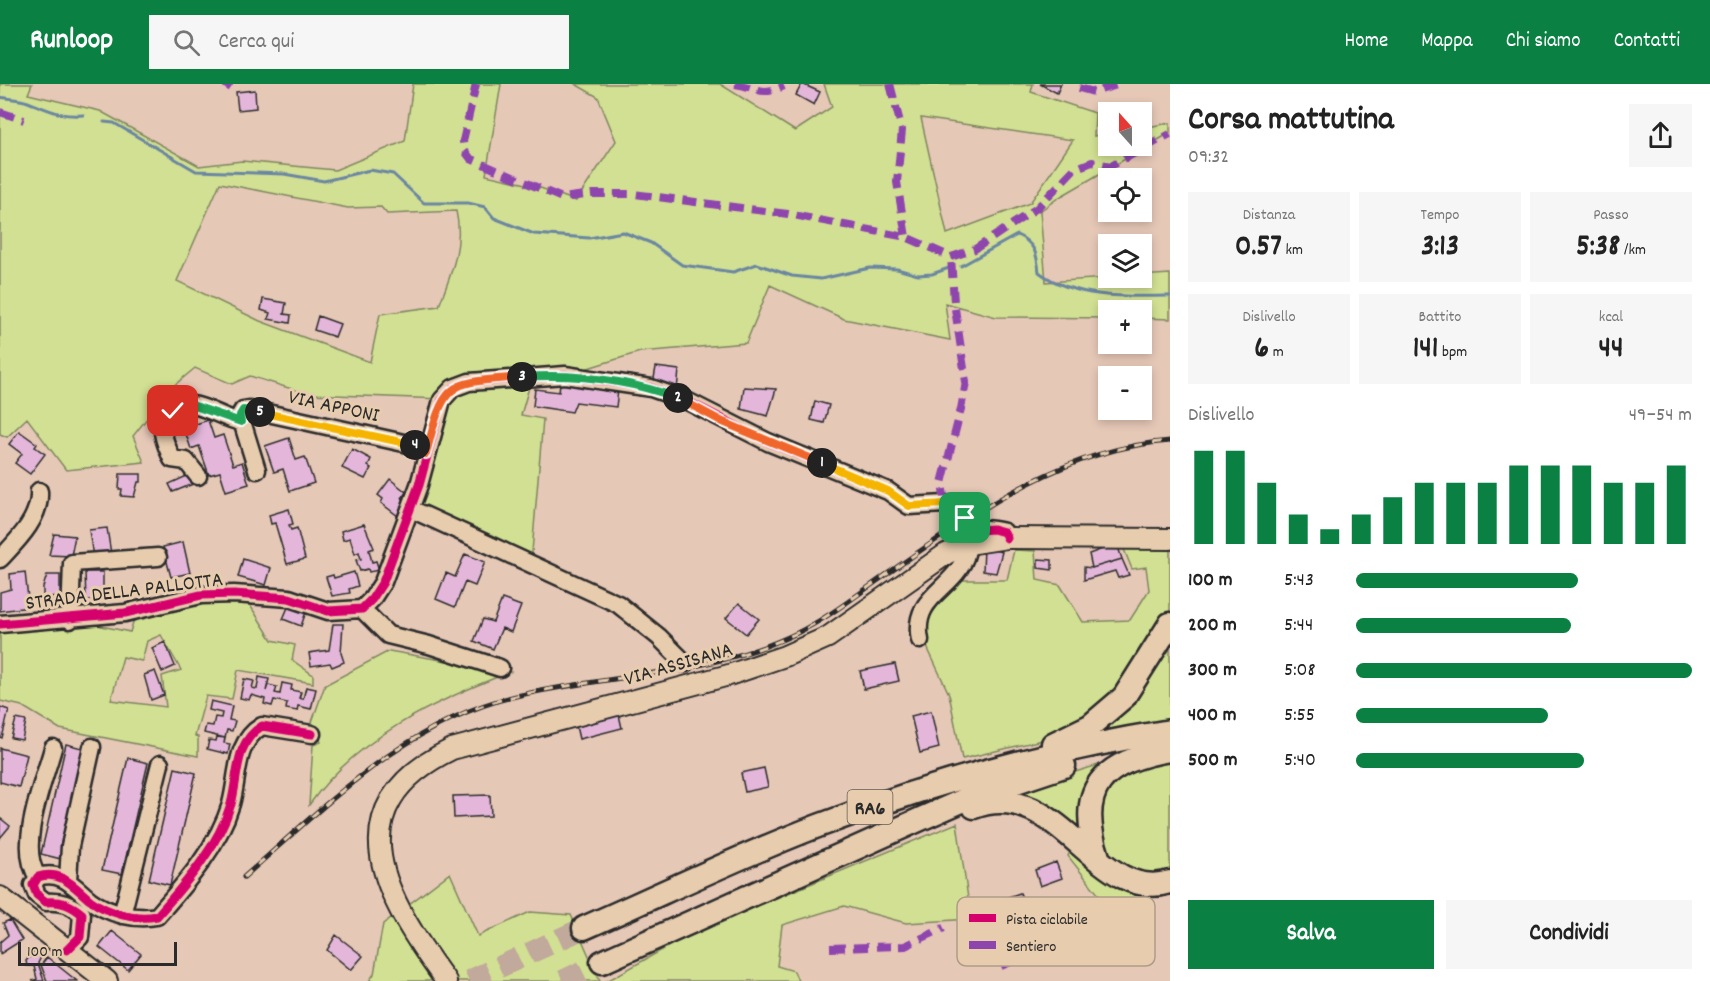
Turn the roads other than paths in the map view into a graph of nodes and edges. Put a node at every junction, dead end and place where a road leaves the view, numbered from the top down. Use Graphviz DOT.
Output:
graph roads {
  1 [pos="241,422"];
  2 [pos="426,454"];
  3 [pos="257,470"];
  4 [pos="198,476"];
  5 [pos="39,491"];
  6 [pos="411,509"];
  7 [pos="968,529"];
  8 [pos="1170,539"];
  9 [pos="158,557"];
  10 [pos="0,559"];
  11 [pos="362,609"];
  12 [pos="70,620"];
  13 [pos="0,624"];
  14 [pos="1170,624"];
  15 [pos="920,640"];
  16 [pos="500,668"];
  17 [pos="688,674"];
  18 [pos="1170,731"];
  19 [pos="312,734"];
  20 [pos="1170,743"];
  21 [pos="92,747"];
  22 [pos="53,748"];
  23 [pos="1170,750"];
  24 [pos="160,765"];
  25 [pos="888,801"];
  26 [pos="1098,858"];
  27 [pos="38,877"];
  28 [pos="68,880"];
  29 [pos="1170,882"];
  30 [pos="772,886"];
  31 [pos="0,897"];
  32 [pos="122,915"];
  33 [pos="584,928"];
  34 [pos="67,950"];
  35 [pos="602,962"];
  36 [pos="107,981"];
  37 [pos="446,981"];
  1 -- 2 [label="street, VIA APPONI"];
  1 -- 3 [label="street"];
  1 -- 4 [label="street"];
  2 -- 6 [label="street"];
  2 -- 7 [label="street"];
  5 -- 10 [label="street"];
  6 -- 11 [label="street"];
  6 -- 17 [label="street"];
  7 -- 8 [label="main road, VIA ASSISANA"];
  7 -- 15 [label="street"];
  7 -- 17 [label="main road, VIA ASSISANA"];
  9 -- 12 [label="street"];
  11 -- 12 [label="street, STRADA DELLA PALLOTTA"];
  11 -- 16 [label="street"];
  12 -- 13 [label="street, STRADA DELLA PALLOTTA"];
  14 -- 25 [label="highway"];
  17 -- 37 [label="main road, VIA ASSISANA"];
  18 -- 25 [label="highway, RA6"];
  19 -- 32 [label="street"];
  20 -- 30 [label="highway, RA6"];
  21 -- 28 [label="street"];
  22 -- 27 [label="street"];
  23 -- 26 [label="highway"];
  24 -- 32 [label="street"];
  25 -- 33 [label="highway, RA6"];
  26 -- 29 [label="highway"];
  26 -- 30 [label="highway"];
  27 -- 28 [label="street"];
  27 -- 34 [label="street"];
  28 -- 32 [label="street"];
  30 -- 35 [label="highway, RA6"];
  31 -- 34 [label="main road"];
  34 -- 36 [label="main road"];
}
